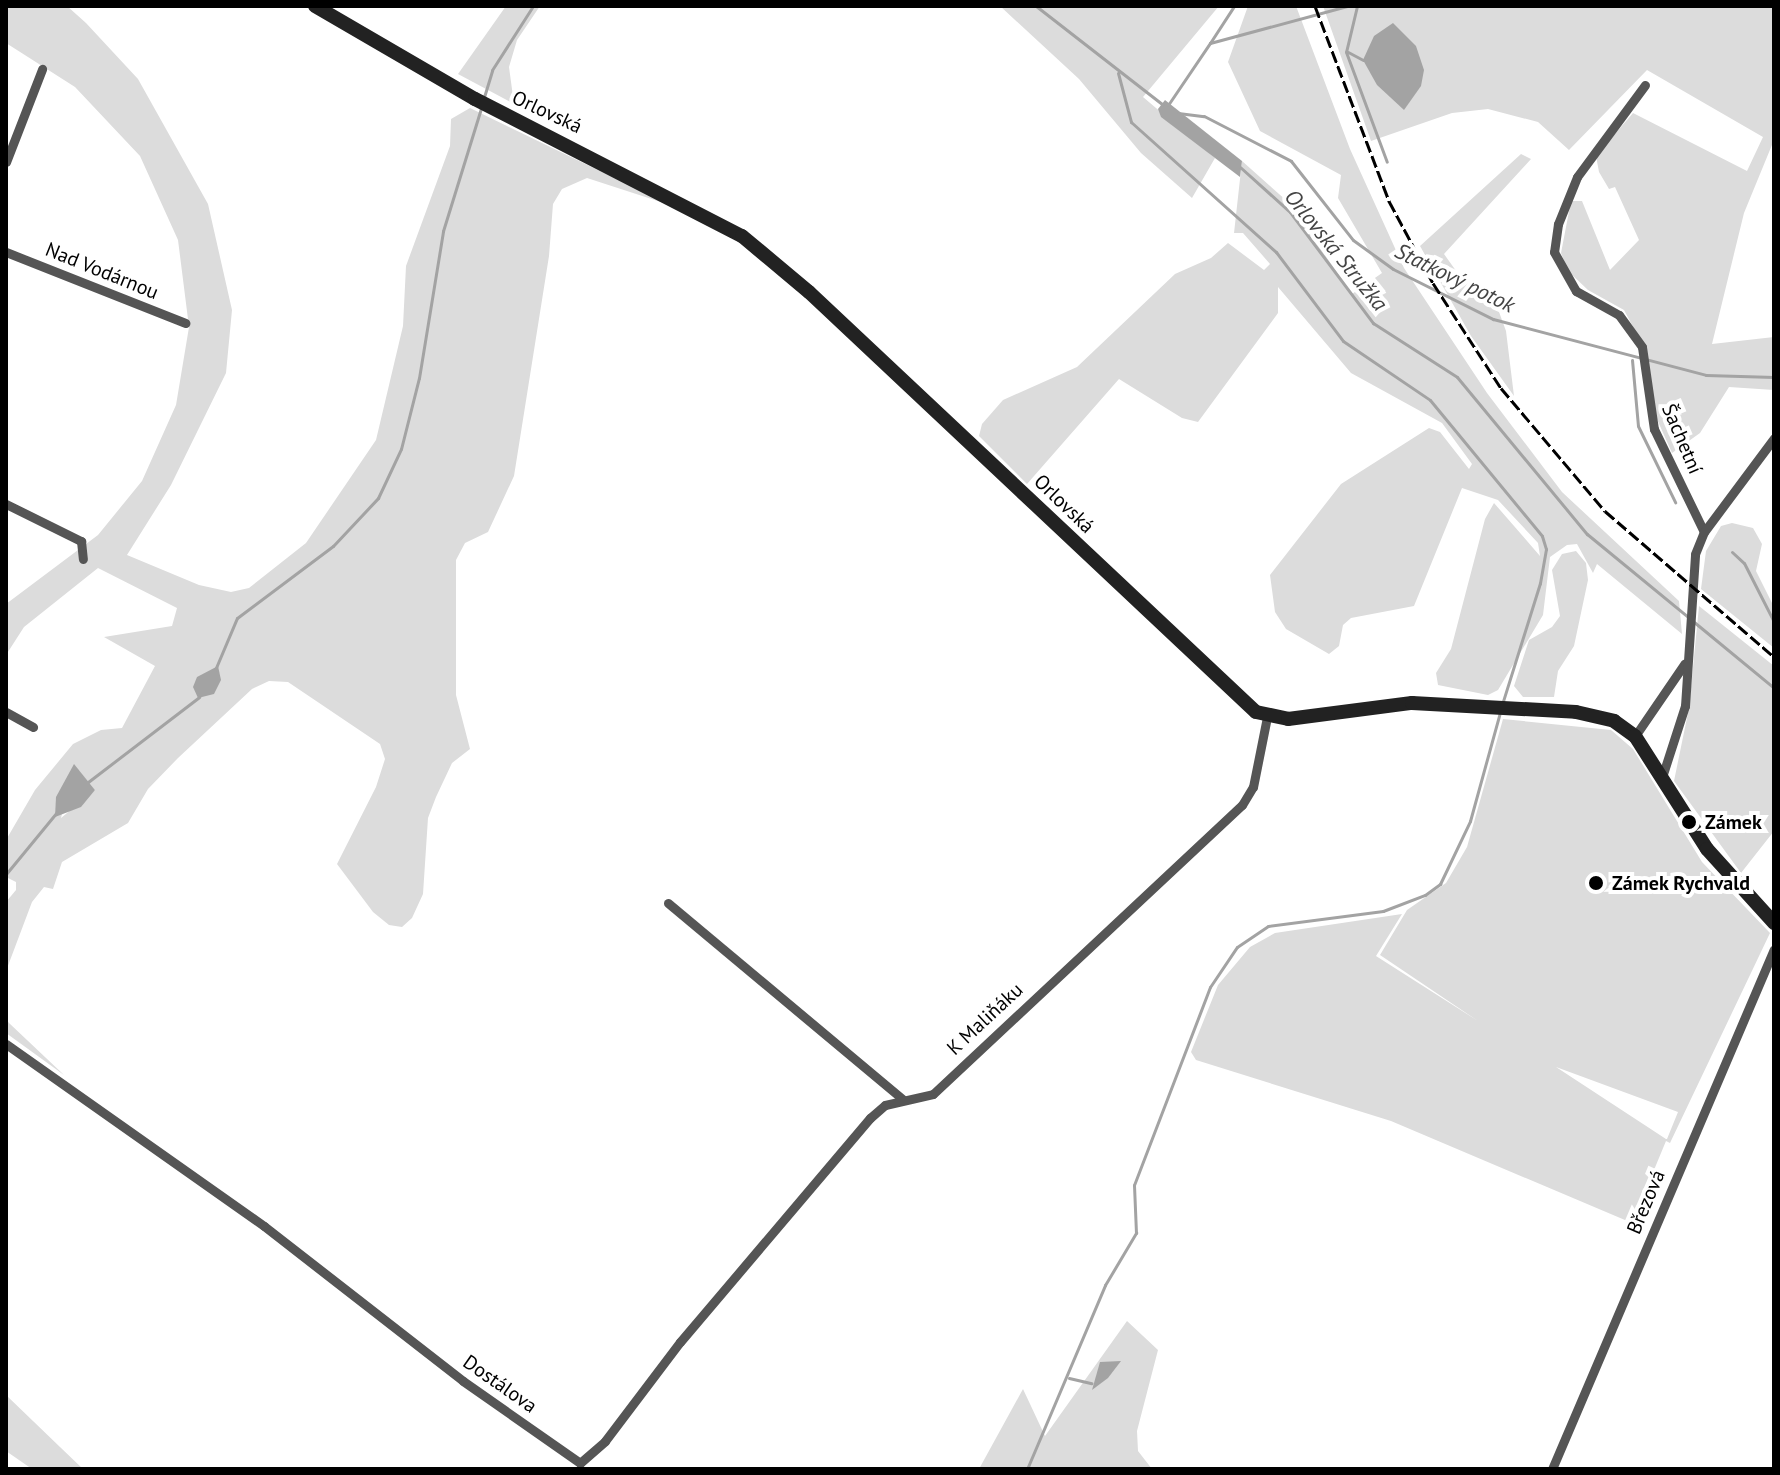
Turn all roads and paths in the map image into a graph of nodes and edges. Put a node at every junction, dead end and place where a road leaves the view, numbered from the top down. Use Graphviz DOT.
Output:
graph roads {
  1 [pos="315,6"];
  2 [pos="42,69"];
  3 [pos="1645,85"];
  4 [pos="6,162"];
  5 [pos="6,252"];
  6 [pos="185,323"];
  7 [pos="1774,438"];
  8 [pos="6,504"];
  9 [pos="1704,532"];
  10 [pos="83,559"];
  11 [pos="1685,663"];
  12 [pos="6,712"];
  13 [pos="1267,717"];
  14 [pos="33,727"];
  15 [pos="1635,736"];
  16 [pos="1662,777"];
  17 [pos="668,903"];
  18 [pos="1774,923"];
  19 [pos="1774,949"];
  20 [pos="6,1044"];
  21 [pos="902,1099"];
  22 [pos="1552,1469"];
  1 -- 13 [label="main road, Orlovská"];
  2 -- 4 [label="street"];
  3 -- 9 [label="street, Šachetní"];
  5 -- 6 [label="street, Nad Vodárnou"];
  7 -- 9 [label="street"];
  8 -- 10 [label="street"];
  9 -- 11 [label="street"];
  11 -- 15 [label="street"];
  11 -- 16 [label="street"];
  12 -- 14 [label="street"];
  13 -- 15 [label="main road"];
  13 -- 21 [label="street, K Maliňáku"];
  15 -- 16 [label="main road"];
  16 -- 18 [label="main road"];
  17 -- 21 [label="street"];
  19 -- 22 [label="street, Březová"];
  20 -- 21 [label="street, Dostálova"];
}
